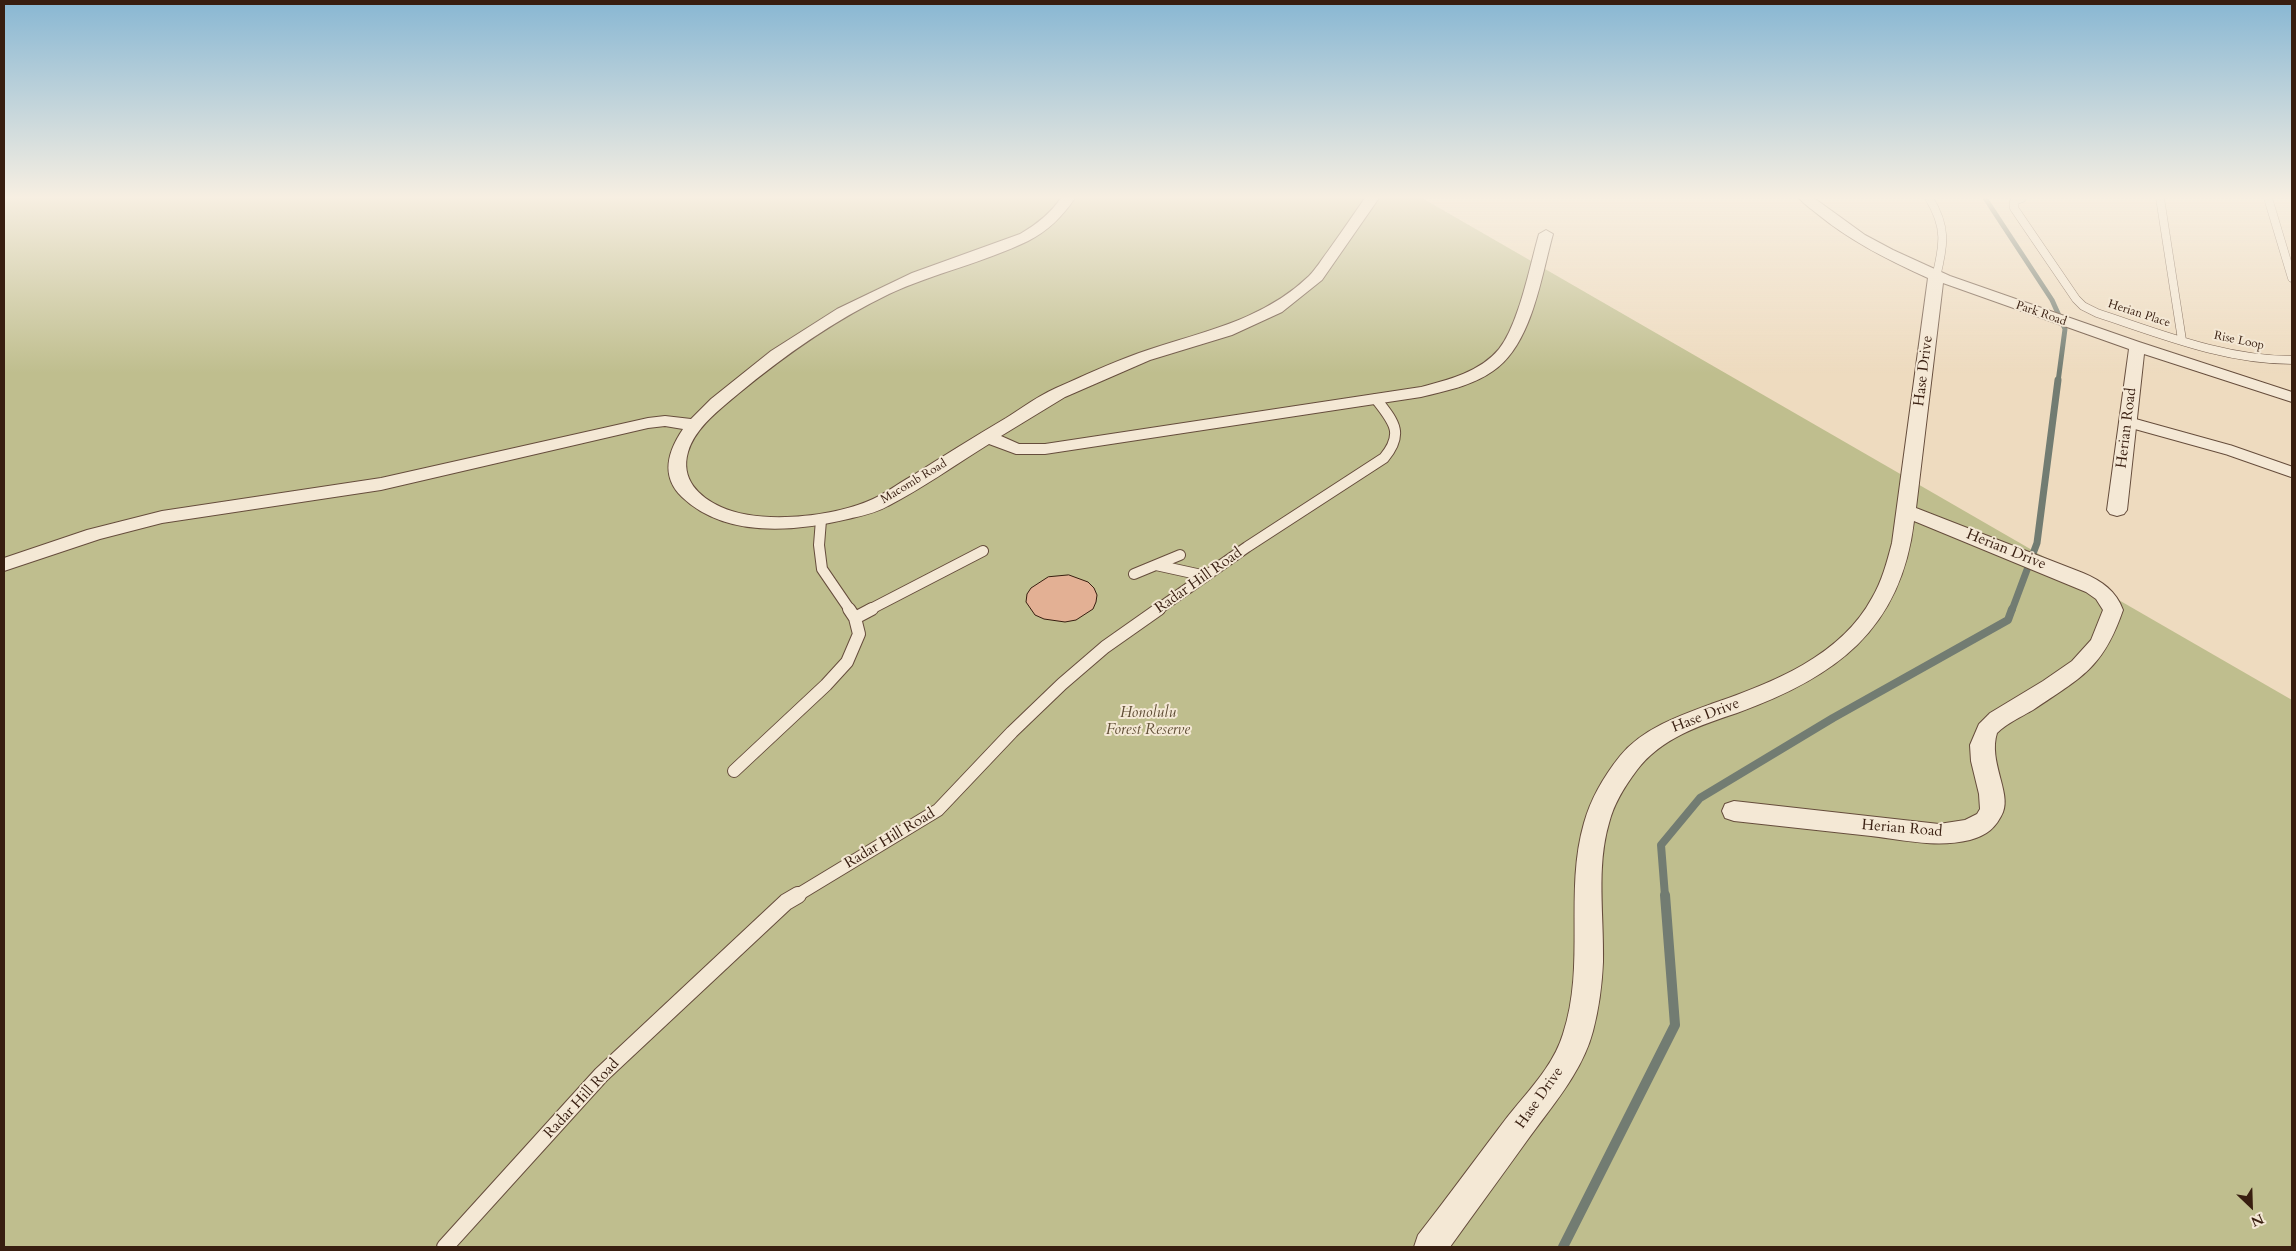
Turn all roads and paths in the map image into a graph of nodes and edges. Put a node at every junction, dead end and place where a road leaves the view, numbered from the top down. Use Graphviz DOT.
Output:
graph roads {
  1 [pos="974,256"];
  2 [pos="1331,256"];
  3 [pos="1539,256"];
  4 [pos="1891,256"];
  5 [pos="1942,256"];
  6 [pos="2047,256"];
  7 [pos="2169,256"];
  8 [pos="2286,256"];
  9 [pos="1936,277"];
  10 [pos="2292,278"];
  11 [pos="2182,340"];
  12 [pos="2137,347"];
  13 [pos="2292,360"];
  14 [pos="2292,398"];
  15 [pos="1376,399"];
  16 [pos="2128,422"];
  17 [pos="694,425"];
  18 [pos="987,437"];
  19 [pos="2292,472"];
  20 [pos="2117,510"];
  21 [pos="1906,511"];
  22 [pos="821,520"];
  23 [pos="983,551"];
  24 [pos="1180,555"];
  25 [pos="4,565"];
  26 [pos="1156,565"];
  27 [pos="1134,574"];
  28 [pos="1206,576"];
  29 [pos="2103,594"];
  30 [pos="855,618"];
  31 [pos="734,771"];
  32 [pos="1734,811"];
  33 [pos="446,1247"];
  34 [pos="1430,1247"];
  1 -- 17 [label="street, Macomb Road"];
  2 -- 18 [label="street, Macomb Road"];
  3 -- 15 [label="street"];
  4 -- 9 [label="street, Park Road"];
  5 -- 9 [label="lane"];
  6 -- 11 [label="lane, Herian Place"];
  7 -- 11 [label="lane, Herian Place"];
  8 -- 10 [label="lane"];
  9 -- 12 [label="street, Park Road"];
  9 -- 21 [label="street, Hase Drive"];
  11 -- 13 [label="lane, Rise Loop"];
  12 -- 14 [label="street, Park Road"];
  12 -- 16 [label="street, Herian Road"];
  15 -- 18 [label="street"];
  15 -- 28 [label="lane, Radar Hill Road"];
  16 -- 19 [label="lane"];
  16 -- 20 [label="street, Herian Road"];
  17 -- 22 [label="street, Macomb Road"];
  17 -- 25 [label="street"];
  18 -- 22 [label="street, Macomb Road"];
  21 -- 29 [label="street, Herian Drive"];
  21 -- 34 [label="street, Hase Drive"];
  22 -- 30 [label="lane"];
  23 -- 30 [label="lane"];
  24 -- 26 [label="lane"];
  26 -- 27 [label="lane"];
  26 -- 28 [label="lane"];
  28 -- 33 [label="lane, Radar Hill Road"];
  29 -- 32 [label="street, Herian Road"];
  30 -- 31 [label="lane"];
}
